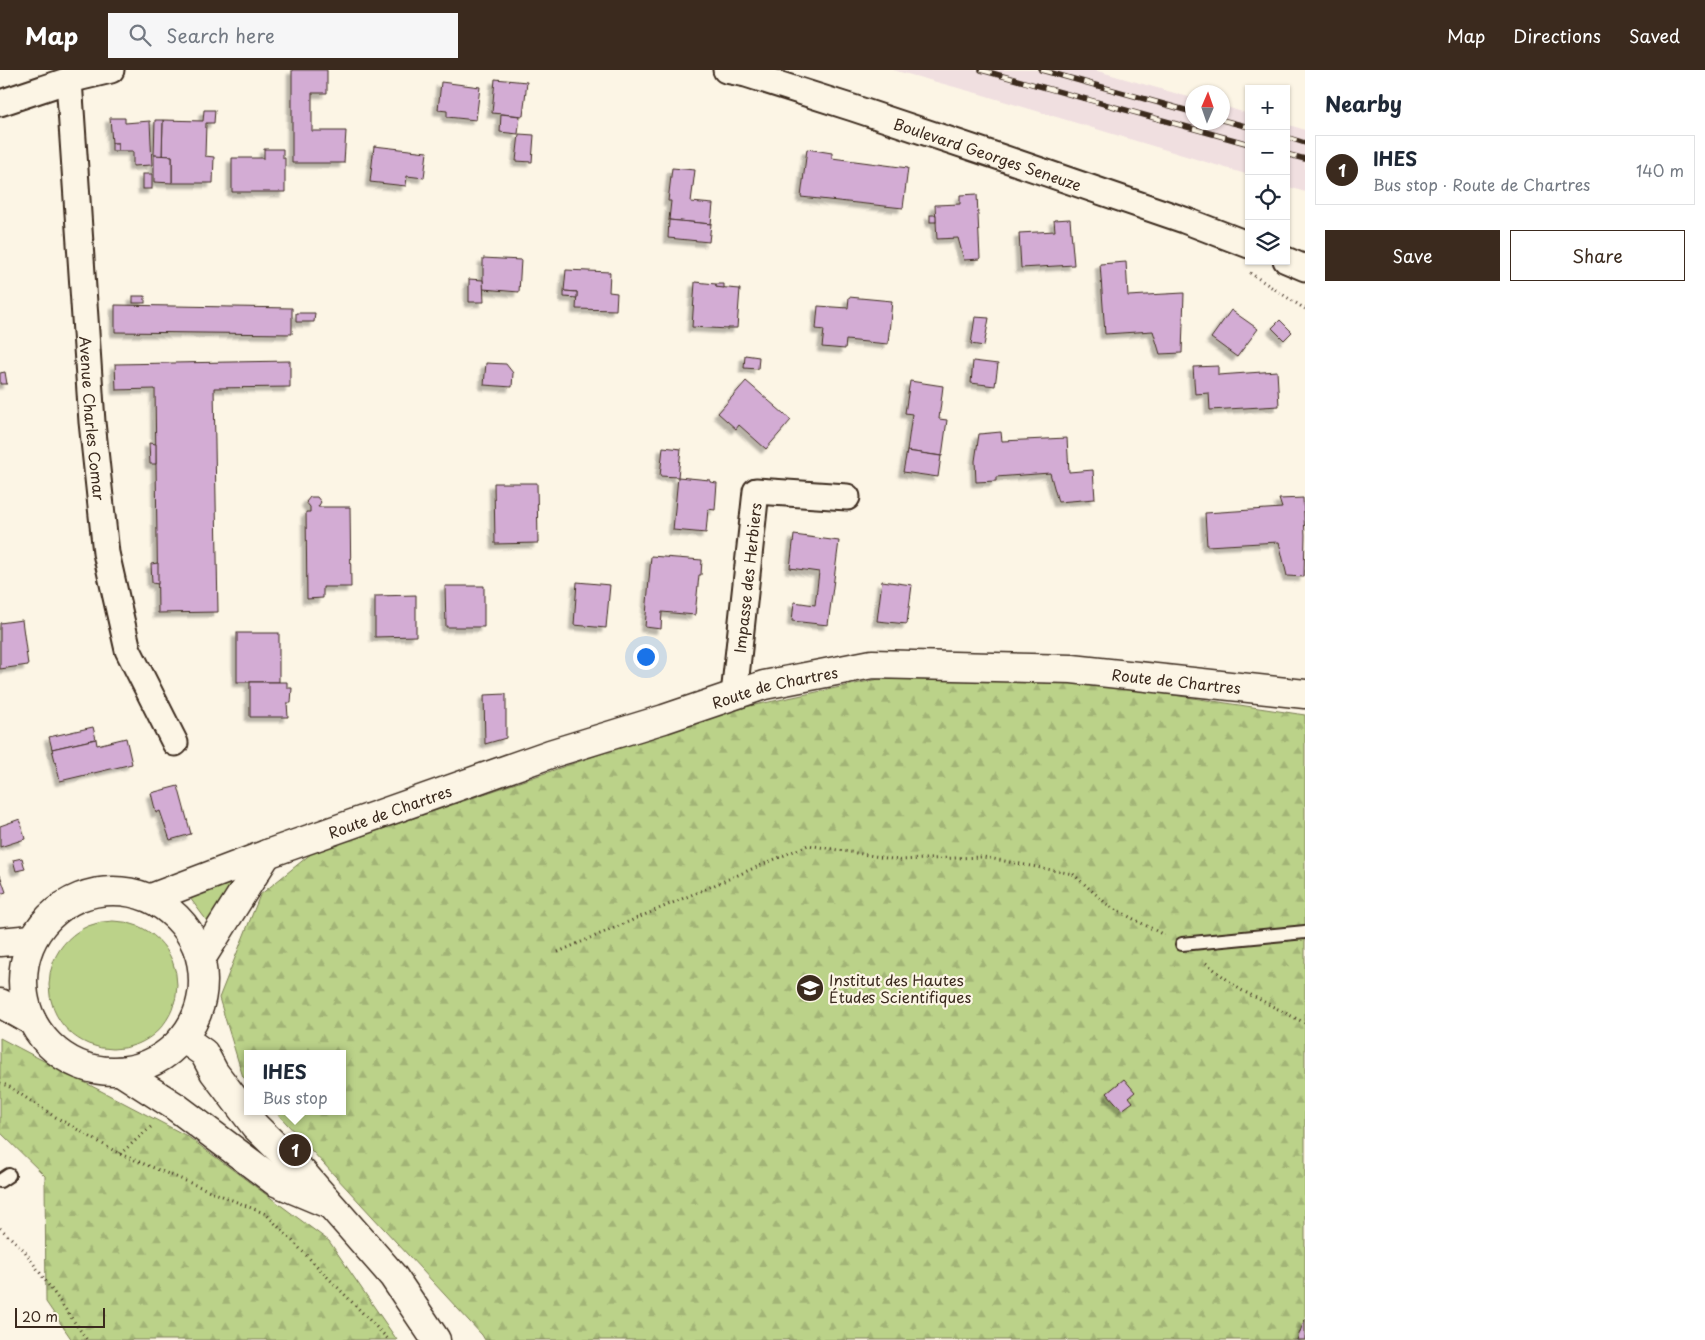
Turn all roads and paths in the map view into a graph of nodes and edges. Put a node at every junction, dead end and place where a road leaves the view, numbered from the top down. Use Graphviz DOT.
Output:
graph roads {
  1 [pos="111,70"];
  2 [pos="726,70"];
  3 [pos="69,80"];
  4 [pos="0,103"];
  5 [pos="1245,243"];
  6 [pos="1290,262"];
  7 [pos="1305,268"];
  8 [pos="847,497"];
  9 [pos="1305,694"];
  10 [pos="734,695"];
  11 [pos="175,743"];
  12 [pos="267,854"];
  13 [pos="151,898"];
  14 [pos="1305,932"];
  15 [pos="32,939"];
  16 [pos="0,942"];
  17 [pos="1182,944"];
  18 [pos="558,952"];
  19 [pos="201,958"];
  20 [pos="0,1003"];
  21 [pos="32,1021"];
  22 [pos="1305,1023"];
  23 [pos="183,1038"];
  24 [pos="120,1071"];
  25 [pos="0,1083"];
  26 [pos="244,1112"];
  27 [pos="247,1115"];
  28 [pos="154,1125"];
  29 [pos="120,1154"];
  30 [pos="332,1206"];
  31 [pos="0,1228"];
  32 [pos="87,1340"];
  33 [pos="389,1340"];
  34 [pos="436,1340"];
  1 -- 3 [label="street"];
  2 -- 5 [label="street, Boulevard Georges Seneuze"];
  3 -- 4 [label="street"];
  3 -- 11 [label="street, Avenue Charles Comar"];
  6 -- 7 [label="street"];
  8 -- 10 [label="street, Impasse des Herbiers"];
  9 -- 10 [label="main road, Route de Chartres"];
  10 -- 12 [label="main road, Route de Chartres"];
  12 -- 13 [label="main road, Route de Chartres"];
  12 -- 19 [label="main road"];
  13 -- 15 [label="main road"];
  13 -- 19 [label="main road"];
  14 -- 17 [label="lane"];
  15 -- 16 [label="main road"];
  15 -- 21 [label="main road"];
  17 -- 18 [label="path"];
  17 -- 22 [label="path"];
  19 -- 23 [label="main road"];
  20 -- 21 [label="main road"];
  21 -- 24 [label="main road"];
  23 -- 24 [label="main road"];
  23 -- 26 [label="main road"];
  24 -- 30 [label="main road"];
  25 -- 29 [label="path"];
  27 -- 30 [label="main road"];
  28 -- 29 [label="path"];
  29 -- 33 [label="path"];
  30 -- 34 [label="main road"];
  31 -- 32 [label="path"];
}
